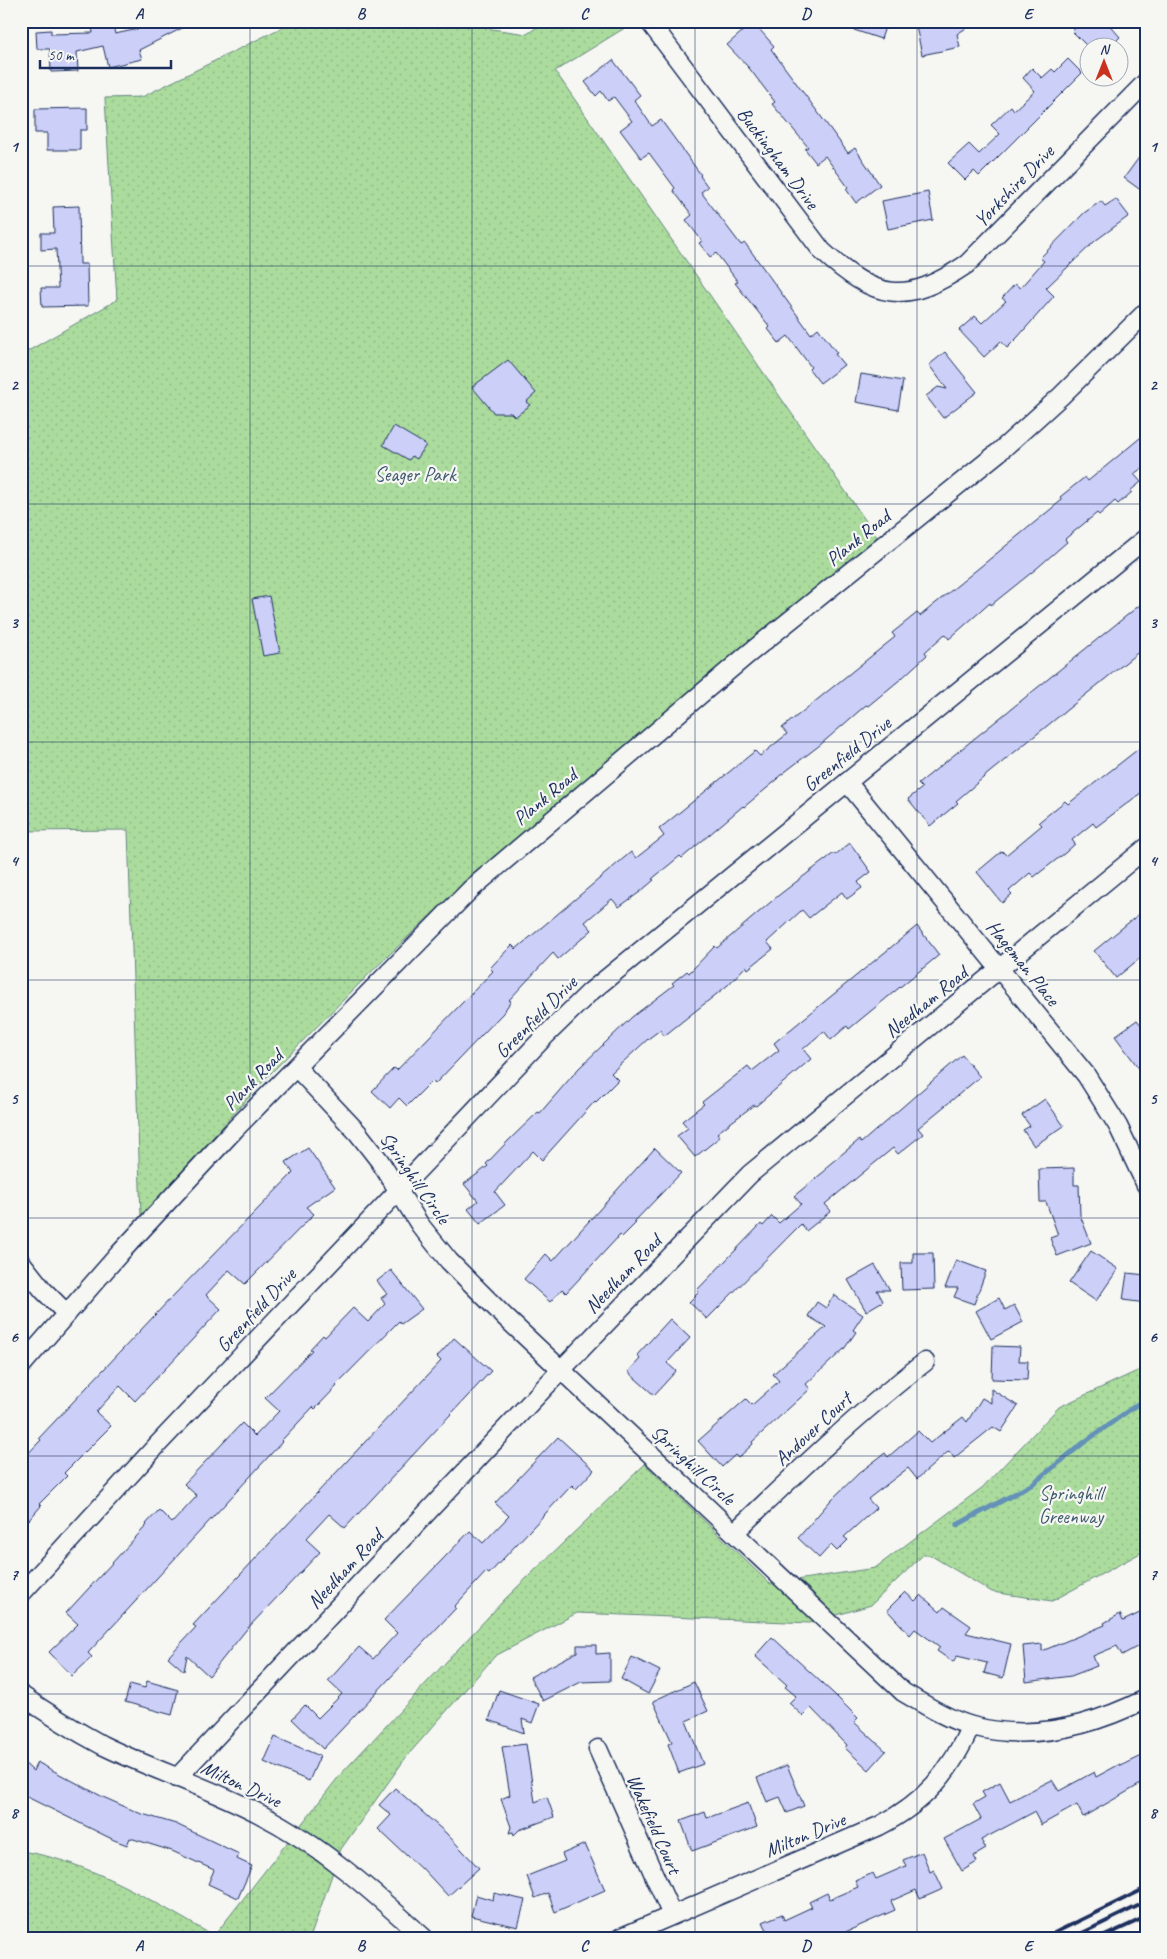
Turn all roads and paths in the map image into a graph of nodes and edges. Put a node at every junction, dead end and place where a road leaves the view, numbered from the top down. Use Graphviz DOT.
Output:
graph roads {
  1 [pos="649,21"];
  2 [pos="1146,82"];
  3 [pos="896,292"];
  4 [pos="1146,312"];
  5 [pos="1146,538"];
  6 [pos="847,782"];
  7 [pos="1146,848"];
  8 [pos="1000,969"];
  9 [pos="296,1067"];
  10 [pos="1146,1185"];
  11 [pos="398,1190"];
  12 [pos="21,1262"];
  13 [pos="67,1314"];
  14 [pos="925,1362"];
  15 [pos="21,1366"];
  16 [pos="561,1370"];
  17 [pos="734,1533"];
  18 [pos="21,1594"];
  19 [pos="21,1695"];
  20 [pos="1146,1699"];
  21 [pos="971,1726"];
  22 [pos="598,1749"];
  23 [pos="177,1778"];
  24 [pos="672,1915"];
  25 [pos="424,1938"];
  26 [pos="620,1938"];
  1 -- 3 [label="street, Buckingham Drive"];
  2 -- 3 [label="street, Yorkshire Drive"];
  4 -- 9 [label="street, Plank Road"];
  5 -- 6 [label="street, Greenfield Drive"];
  6 -- 8 [label="street, Hageman Place"];
  6 -- 11 [label="street, Greenfield Drive"];
  7 -- 8 [label="street, Needham Road"];
  8 -- 10 [label="street, Hageman Place"];
  8 -- 16 [label="street, Needham Road"];
  9 -- 11 [label="street, Springhill Circle"];
  9 -- 13 [label="street, Plank Road"];
  11 -- 16 [label="street, Springhill Circle"];
  11 -- 18 [label="street, Greenfield Drive"];
  12 -- 13 [label="street"];
  13 -- 15 [label="street, Plank Road"];
  14 -- 17 [label="street, Andover Court"];
  16 -- 17 [label="street, Springhill Circle"];
  16 -- 23 [label="street, Needham Road"];
  17 -- 21 [label="street, Springhill Circle"];
  19 -- 23 [label="street, Milton Drive"];
  20 -- 21 [label="street, Springhill Circle"];
  21 -- 24 [label="street, Milton Drive"];
  22 -- 24 [label="street, Wakefield Court"];
  23 -- 25 [label="street, Milton Drive"];
  24 -- 26 [label="street, Milton Drive"];
}
